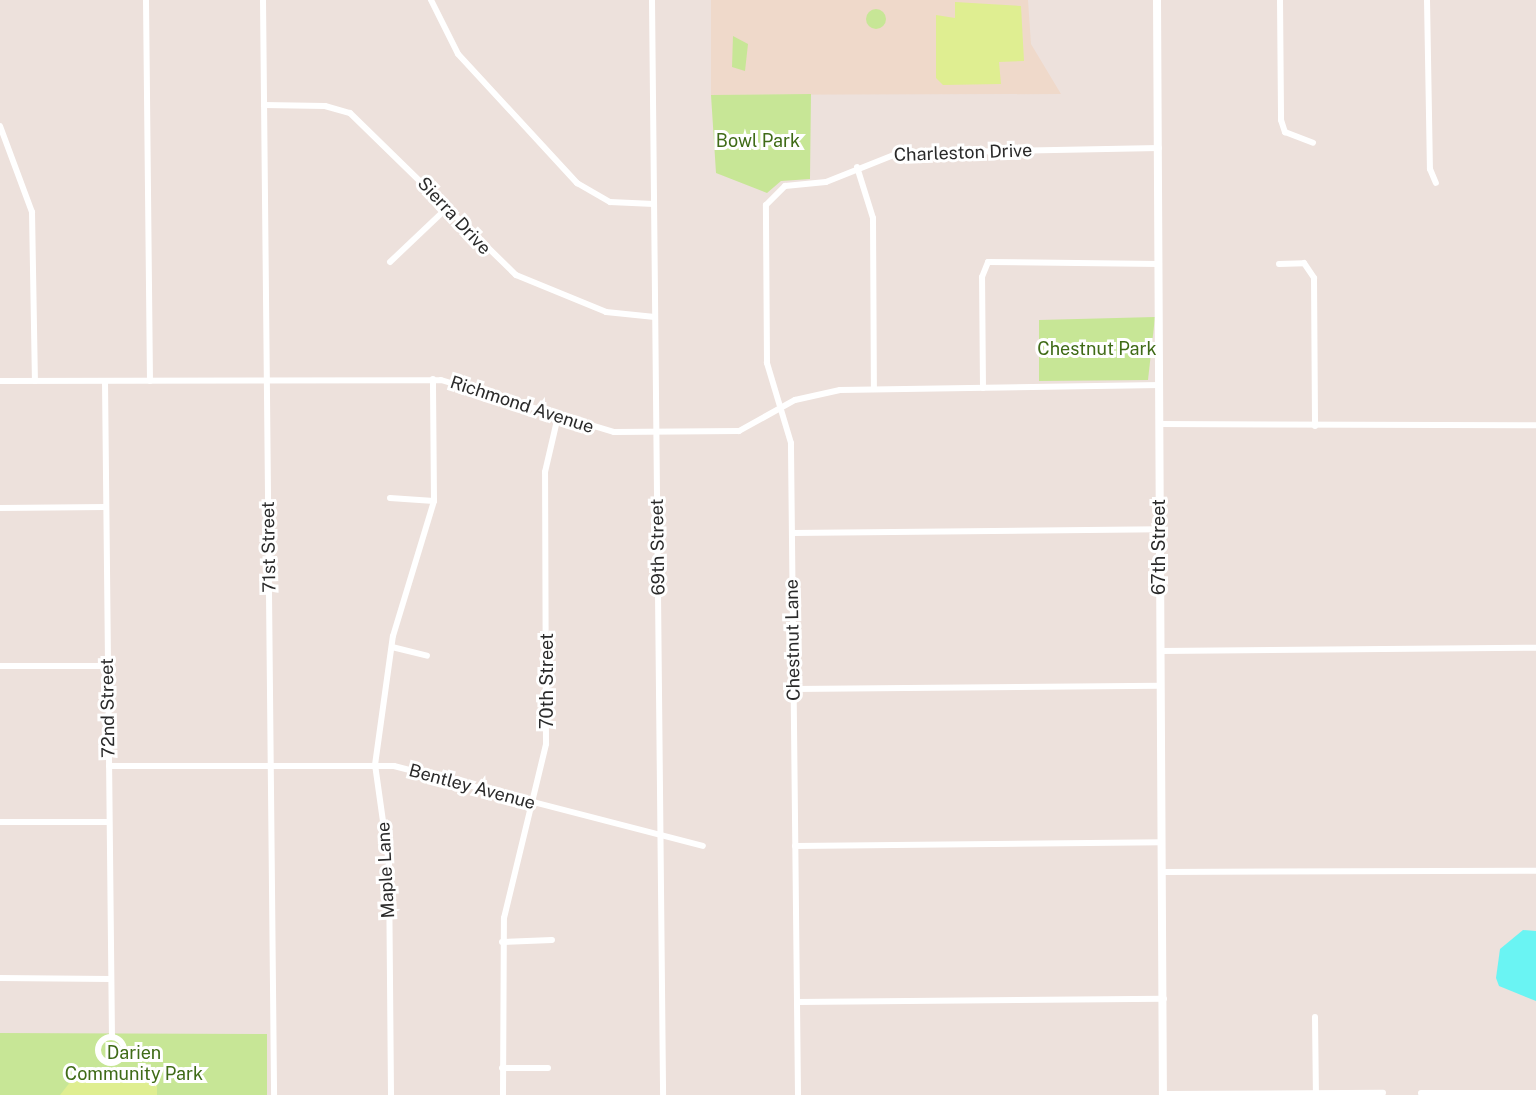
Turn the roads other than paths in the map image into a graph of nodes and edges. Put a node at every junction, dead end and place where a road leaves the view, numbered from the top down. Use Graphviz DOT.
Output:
graph roads {
  1 [pos="145,0"];
  2 [pos="263,0"];
  3 [pos="431,0"];
  4 [pos="652,0"];
  5 [pos="1157,0"];
  6 [pos="1280,0"];
  7 [pos="1427,0"];
  8 [pos="264,105"];
  9 [pos="0,126"];
  10 [pos="1313,144"];
  11 [pos="1159,148"];
  12 [pos="857,167"];
  13 [pos="1436,183"];
  14 [pos="774,191"];
  15 [pos="654,204"];
  16 [pos="447,208"];
  17 [pos="390,262"];
  18 [pos="1159,264"];
  19 [pos="1279,264"];
  20 [pos="655,317"];
  21 [pos="433,379"];
  22 [pos="0,381"];
  23 [pos="35,381"];
  24 [pos="105,381"];
  25 [pos="149,381"];
  26 [pos="267,381"];
  27 [pos="1160,385"];
  28 [pos="983,388"];
  29 [pos="874,389"];
  30 [pos="778,410"];
  31 [pos="558,416"];
  32 [pos="1159,424"];
  33 [pos="1536,425"];
  34 [pos="1315,426"];
  35 [pos="657,432"];
  36 [pos="390,498"];
  37 [pos="434,500"];
  38 [pos="106,507"];
  39 [pos="0,508"];
  40 [pos="1159,530"];
  41 [pos="792,533"];
  42 [pos="391,647"];
  43 [pos="1536,648"];
  44 [pos="1160,651"];
  45 [pos="427,656"];
  46 [pos="0,666"];
  47 [pos="108,666"];
  48 [pos="1160,686"];
  49 [pos="794,689"];
  50 [pos="271,765"];
  51 [pos="375,765"];
  52 [pos="109,766"];
  53 [pos="534,804"];
  54 [pos="0,822"];
  55 [pos="109,822"];
  56 [pos="660,840"];
  57 [pos="1162,842"];
  58 [pos="703,846"];
  59 [pos="796,846"];
  60 [pos="1162,872"];
  61 [pos="1536,872"];
  62 [pos="552,940"];
  63 [pos="502,942"];
  64 [pos="0,978"];
  65 [pos="111,979"];
  66 [pos="1164,999"];
  67 [pos="797,1002"];
  68 [pos="1315,1017"];
  69 [pos="111,1036"];
  70 [pos="502,1068"];
  71 [pos="548,1068"];
  72 [pos="1383,1093"];
  73 [pos="1421,1093"];
  74 [pos="1536,1093"];
  75 [pos="1163,1094"];
  76 [pos="274,1095"];
  77 [pos="391,1095"];
  78 [pos="503,1095"];
  79 [pos="663,1095"];
  80 [pos="798,1095"];
  81 [pos="1316,1095"];
  1 -- 25 [label="street"];
  2 -- 8 [label="street, 71st Street"];
  3 -- 15 [label="street"];
  4 -- 15 [label="street, 69th Street"];
  5 -- 11 [label="street, 67th Street"];
  6 -- 10 [label="street"];
  7 -- 13 [label="street"];
  8 -- 16 [label="street, Sierra Drive"];
  8 -- 26 [label="street, 71st Street"];
  9 -- 23 [label="street"];
  11 -- 12 [label="street, Charleston Drive"];
  11 -- 18 [label="street, 67th Street"];
  12 -- 14 [label="street, Charleston Drive"];
  12 -- 29 [label="street"];
  14 -- 30 [label="street, Chestnut Lane"];
  15 -- 20 [label="street, 69th Street"];
  16 -- 17 [label="street"];
  16 -- 20 [label="street, Sierra Drive"];
  18 -- 27 [label="street, 67th Street"];
  18 -- 28 [label="street"];
  19 -- 34 [label="street"];
  20 -- 35 [label="street, 69th Street"];
  21 -- 26 [label="street, Richmond Avenue"];
  21 -- 31 [label="street, Richmond Avenue"];
  21 -- 37 [label="street, Maple Lane"];
  22 -- 23 [label="street, Richmond Avenue"];
  23 -- 24 [label="street, Richmond Avenue"];
  24 -- 25 [label="street, Richmond Avenue"];
  24 -- 38 [label="street, 72nd Street"];
  25 -- 26 [label="street, Richmond Avenue"];
  26 -- 50 [label="street, 71st Street"];
  27 -- 28 [label="street, Richmond Avenue"];
  27 -- 32 [label="street, 67th Street"];
  28 -- 29 [label="street, Richmond Avenue"];
  29 -- 30 [label="street, Richmond Avenue"];
  30 -- 35 [label="street, Richmond Avenue"];
  30 -- 41 [label="street, Chestnut Lane"];
  31 -- 35 [label="street, Richmond Avenue"];
  31 -- 53 [label="street, 70th Street"];
  32 -- 34 [label="street"];
  32 -- 40 [label="street, 67th Street"];
  33 -- 34 [label="street"];
  35 -- 56 [label="street, 69th Street"];
  36 -- 37 [label="street"];
  37 -- 42 [label="street, Maple Lane"];
  38 -- 39 [label="street"];
  38 -- 47 [label="street, 72nd Street"];
  40 -- 41 [label="street"];
  40 -- 44 [label="street, 67th Street"];
  41 -- 49 [label="street, Chestnut Lane"];
  42 -- 45 [label="street"];
  42 -- 51 [label="street, Maple Lane"];
  43 -- 44 [label="street"];
  44 -- 48 [label="street, 67th Street"];
  46 -- 47 [label="street"];
  47 -- 52 [label="street, 72nd Street"];
  48 -- 49 [label="street"];
  48 -- 57 [label="street, 67th Street"];
  49 -- 59 [label="street, Chestnut Lane"];
  50 -- 51 [label="street, Bentley Avenue"];
  50 -- 52 [label="street, Bentley Avenue"];
  50 -- 76 [label="street, 71st Street"];
  51 -- 53 [label="street, Bentley Avenue"];
  51 -- 77 [label="street, Maple Lane"];
  52 -- 55 [label="street, 72nd Street"];
  53 -- 56 [label="street, Bentley Avenue"];
  53 -- 63 [label="street, 70th Street"];
  54 -- 55 [label="street"];
  55 -- 65 [label="street, 72nd Street"];
  56 -- 58 [label="street, Bentley Avenue"];
  56 -- 79 [label="street, 69th Street"];
  57 -- 59 [label="street"];
  57 -- 60 [label="street, 67th Street"];
  59 -- 67 [label="street, Chestnut Lane"];
  60 -- 61 [label="street"];
  60 -- 66 [label="street, 67th Street"];
  62 -- 63 [label="street"];
  63 -- 70 [label="street, 70th Street"];
  64 -- 65 [label="street"];
  65 -- 69 [label="street, 72nd Street"];
  66 -- 67 [label="street"];
  66 -- 75 [label="street, 67th Street"];
  67 -- 80 [label="street, Chestnut Lane"];
  68 -- 81 [label="street"];
  69 -- 69 [label="street"];
  70 -- 71 [label="street"];
  70 -- 78 [label="street, 70th Street"];
  72 -- 81 [label="street"];
  73 -- 74 [label="street"];
  75 -- 81 [label="street"];
}
